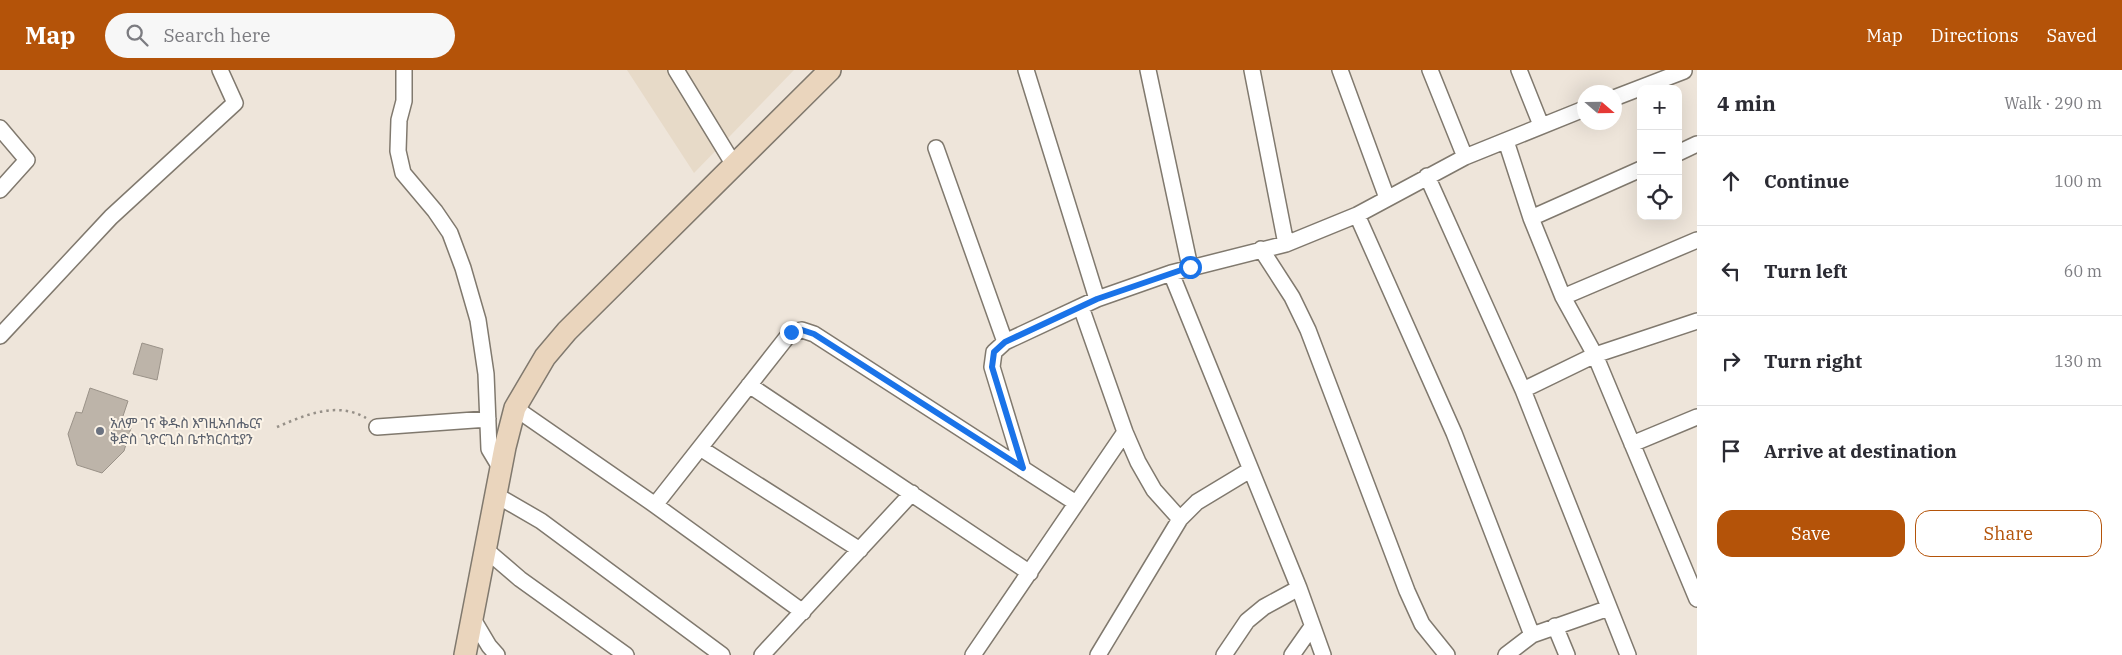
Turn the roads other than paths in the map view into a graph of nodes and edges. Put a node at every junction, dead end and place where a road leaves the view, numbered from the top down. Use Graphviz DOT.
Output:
graph roads {
  1 [pos="220,70"];
  2 [pos="404,70"];
  3 [pos="676,70"];
  4 [pos="830,70"];
  5 [pos="1026,70"];
  6 [pos="1148,70"];
  7 [pos="1252,70"];
  8 [pos="1340,70"];
  9 [pos="1430,70"];
  10 [pos="1519,70"];
  11 [pos="1688,73"];
  12 [pos="1622,95"];
  13 [pos="1577,112"];
  14 [pos="1541,125"];
  15 [pos="0,128"];
  16 [pos="1506,141"];
  17 [pos="1697,144"];
  18 [pos="936,148"];
  19 [pos="1682,151"];
  20 [pos="1465,157"];
  21 [pos="734,165"];
  22 [pos="1637,171"];
  23 [pos="1427,176"];
  24 [pos="0,190"];
  25 [pos="1387,198"];
  26 [pos="1357,215"];
  27 [pos="1531,218"];
  28 [pos="1697,240"];
  29 [pos="1286,244"];
  30 [pos="1261,249"];
  31 [pos="1190,267"];
  32 [pos="1172,273"];
  33 [pos="1563,297"];
  34 [pos="1097,299"];
  35 [pos="1081,307"];
  36 [pos="1697,321"];
  37 [pos="0,336"];
  38 [pos="1005,342"];
  39 [pos="1595,355"];
  40 [pos="749,385"];
  41 [pos="1523,390"];
  42 [pos="515,408"];
  43 [pos="1697,417"];
  44 [pos="488,419"];
  45 [pos="377,427"];
  46 [pos="1125,432"];
  47 [pos="1632,444"];
  48 [pos="700,448"];
  49 [pos="1023,468"];
  50 [pos="501,469"];
  51 [pos="1250,470"];
  52 [pos="912,493"];
  53 [pos="496,495"];
  54 [pos="1076,502"];
  55 [pos="655,505"];
  56 [pos="1180,520"];
  57 [pos="485,549"];
  58 [pos="860,550"];
  59 [pos="1030,573"];
  60 [pos="1298,588"];
  61 [pos="1697,599"];
  62 [pos="1609,608"];
  63 [pos="804,612"];
  64 [pos="473,619"];
  65 [pos="1555,626"];
  66 [pos="1311,628"];
  67 [pos="1532,635"];
  68 [pos="491,652"];
  69 [pos="465,655"];
  70 [pos="626,655"];
  71 [pos="722,655"];
  72 [pos="762,655"];
  73 [pos="973,655"];
  74 [pos="1098,655"];
  75 [pos="1224,655"];
  76 [pos="1292,655"];
  77 [pos="1322,655"];
  78 [pos="1447,655"];
  79 [pos="1506,655"];
  80 [pos="1567,655"];
  81 [pos="1628,655"];
  1 -- 37 [label="street"];
  2 -- 44 [label="street"];
  3 -- 21 [label="street"];
  4 -- 21 [label="street"];
  5 -- 34 [label="street"];
  6 -- 31 [label="street"];
  7 -- 29 [label="street"];
  8 -- 25 [label="street"];
  9 -- 20 [label="street"];
  10 -- 14 [label="street"];
  11 -- 12 [label="street"];
  13 -- 14 [label="street"];
  14 -- 16 [label="street"];
  15 -- 24 [label="street"];
  16 -- 20 [label="street"];
  16 -- 27 [label="street"];
  17 -- 19 [label="street"];
  18 -- 38 [label="street"];
  20 -- 23 [label="street"];
  21 -- 42 [label="street"];
  22 -- 27 [label="street"];
  23 -- 25 [label="street"];
  23 -- 41 [label="street"];
  25 -- 26 [label="street"];
  26 -- 29 [label="street"];
  26 -- 67 [label="street"];
  27 -- 33 [label="street"];
  28 -- 33 [label="street"];
  29 -- 30 [label="street"];
  30 -- 31 [label="street"];
  30 -- 78 [label="street"];
  31 -- 32 [label="street"];
  32 -- 34 [label="street"];
  32 -- 51 [label="street"];
  33 -- 39 [label="street"];
  34 -- 35 [label="street"];
  35 -- 38 [label="street"];
  35 -- 46 [label="street"];
  36 -- 39 [label="street"];
  38 -- 49 [label="street"];
  39 -- 41 [label="street"];
  39 -- 47 [label="street"];
  40 -- 48 [label="street"];
  40 -- 49 [label="street"];
  40 -- 52 [label="street"];
  41 -- 62 [label="street"];
  42 -- 50 [label="street"];
  42 -- 55 [label="street"];
  43 -- 47 [label="street"];
  44 -- 45 [label="street"];
  44 -- 50 [label="street"];
  46 -- 54 [label="street"];
  46 -- 56 [label="street"];
  47 -- 61 [label="street"];
  48 -- 55 [label="street"];
  48 -- 58 [label="street"];
  49 -- 54 [label="street"];
  50 -- 53 [label="street"];
  51 -- 56 [label="street"];
  51 -- 60 [label="street"];
  52 -- 58 [label="street"];
  52 -- 59 [label="street"];
  53 -- 57 [label="street"];
  53 -- 71 [label="street"];
  54 -- 59 [label="street"];
  55 -- 63 [label="street"];
  56 -- 74 [label="street"];
  57 -- 64 [label="street"];
  57 -- 70 [label="street"];
  58 -- 63 [label="street"];
  59 -- 73 [label="street"];
  60 -- 66 [label="street"];
  60 -- 75 [label="street"];
  62 -- 65 [label="street"];
  62 -- 81 [label="street"];
  63 -- 72 [label="street"];
  64 -- 68 [label="street"];
  64 -- 69 [label="street"];
  65 -- 67 [label="street"];
  65 -- 80 [label="street"];
  66 -- 76 [label="street"];
  66 -- 77 [label="street"];
  67 -- 79 [label="street"];
}
